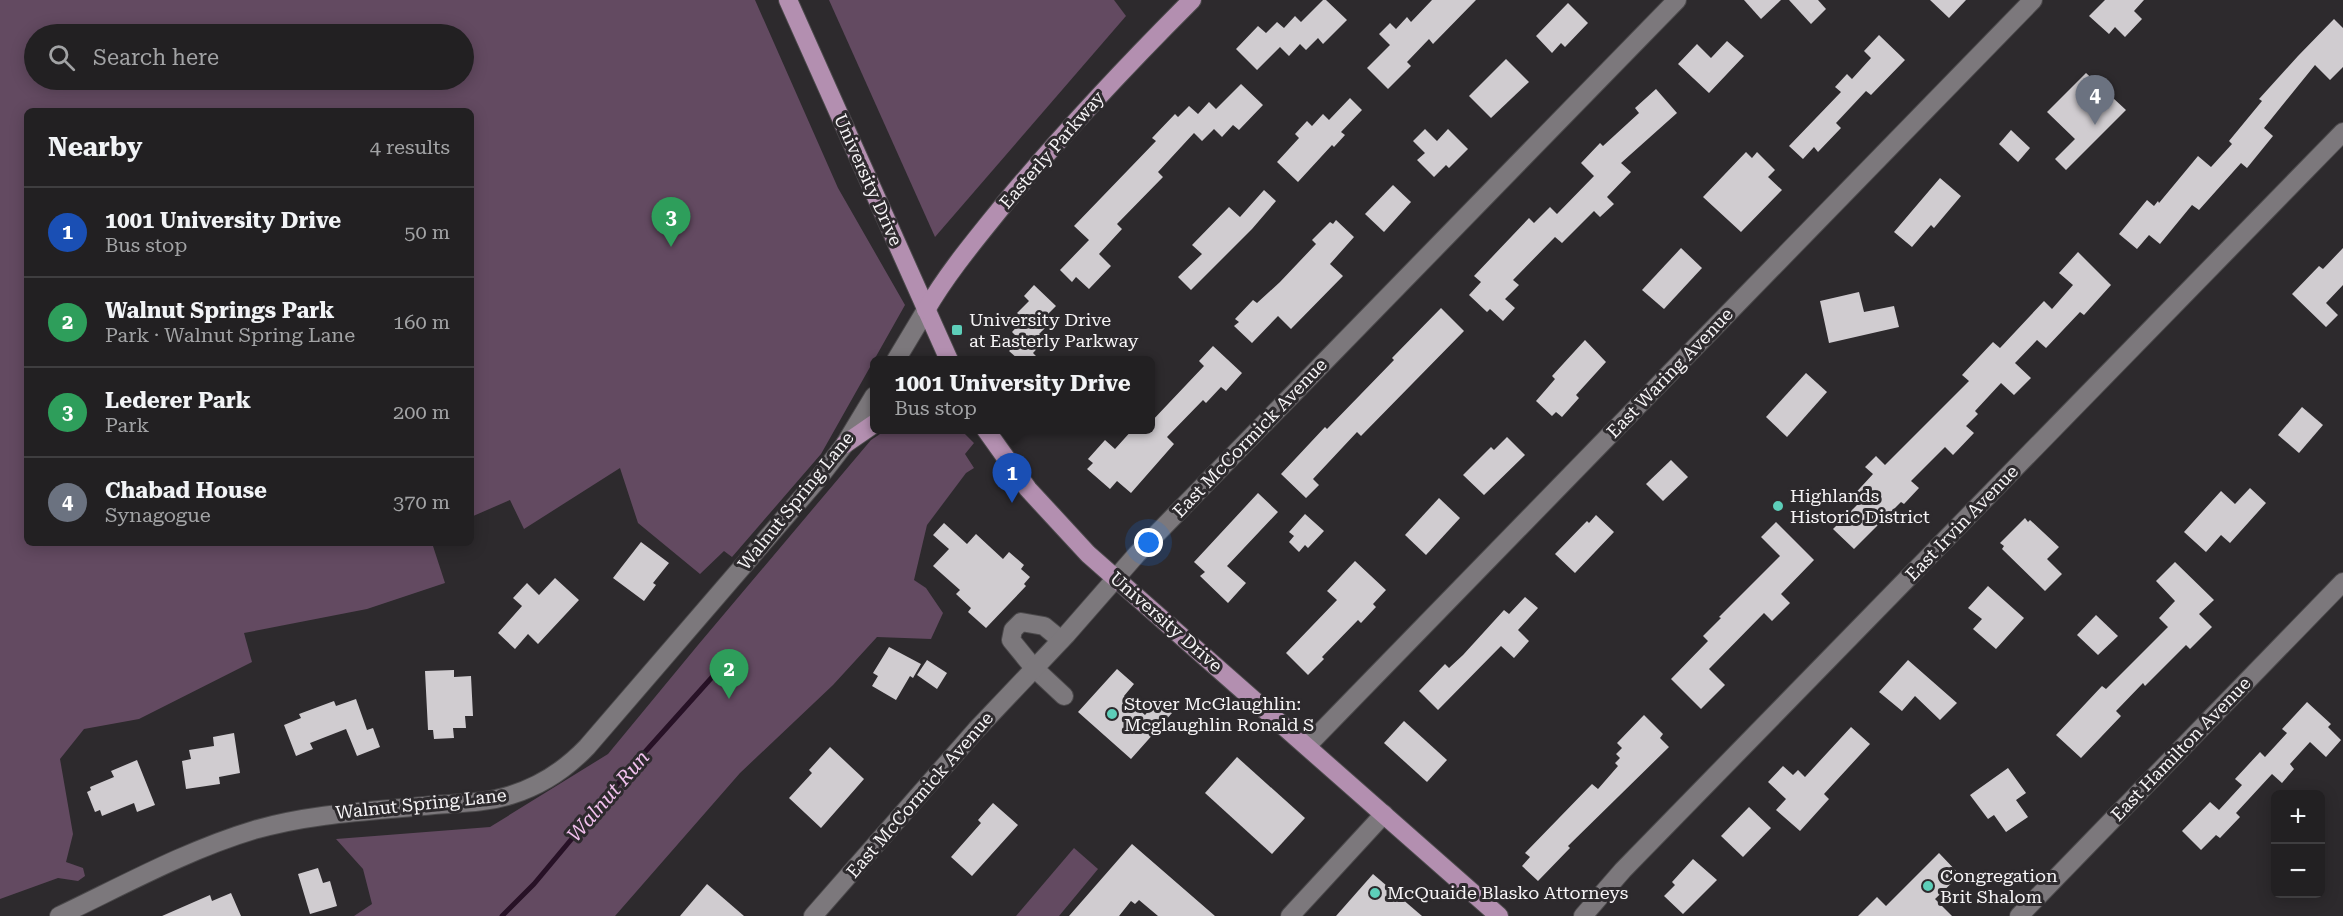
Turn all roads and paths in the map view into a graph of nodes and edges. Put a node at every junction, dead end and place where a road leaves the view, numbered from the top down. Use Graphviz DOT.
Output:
graph roads {
  1 [pos="788,0"];
  2 [pos="1192,0"];
  3 [pos="1677,0"];
  4 [pos="2033,0"];
  5 [pos="2343,132"];
  6 [pos="926,310"];
  7 [pos="898,356"];
  8 [pos="947,356"];
  9 [pos="870,403"];
  10 [pos="870,427"];
  11 [pos="987,434"];
  12 [pos="845,444"];
  13 [pos="1115,579"];
  14 [pos="2343,582"];
  15 [pos="1061,640"];
  16 [pos="1034,667"];
  17 [pos="1064,696"];
  18 [pos="1307,746"];
  19 [pos="1384,814"];
  20 [pos="59,916"];
  21 [pos="813,916"];
  22 [pos="1290,916"];
  23 [pos="1499,916"];
  24 [pos="1583,916"];
  25 [pos="2019,916"];
  1 -- 6 [label="main road, University Drive"];
  2 -- 6 [label="main road, Easterly Parkway"];
  3 -- 13 [label="street, East McCormick Avenue"];
  4 -- 18 [label="street, East Waring Avenue"];
  5 -- 24 [label="street, East Irvin Avenue"];
  6 -- 7 [label="street"];
  6 -- 8 [label="main road, University Drive"];
  9 -- 12 [label="street, Walnut Spring Lane"];
  10 -- 12 [label="main road"];
  11 -- 13 [label="main road, University Drive"];
  12 -- 20 [label="street, Walnut Spring Lane"];
  13 -- 15 [label="street, East McCormick Avenue"];
  13 -- 18 [label="main road, University Drive"];
  14 -- 25 [label="street, East Hamilton Avenue"];
  15 -- 16 [label="street, East McCormick Avenue"];
  15 -- 16 [label="street"];
  16 -- 17 [label="street"];
  16 -- 21 [label="street, East McCormick Avenue"];
  18 -- 19 [label="main road, University Drive"];
  19 -- 22 [label="street"];
  19 -- 23 [label="main road, University Drive"];
}
